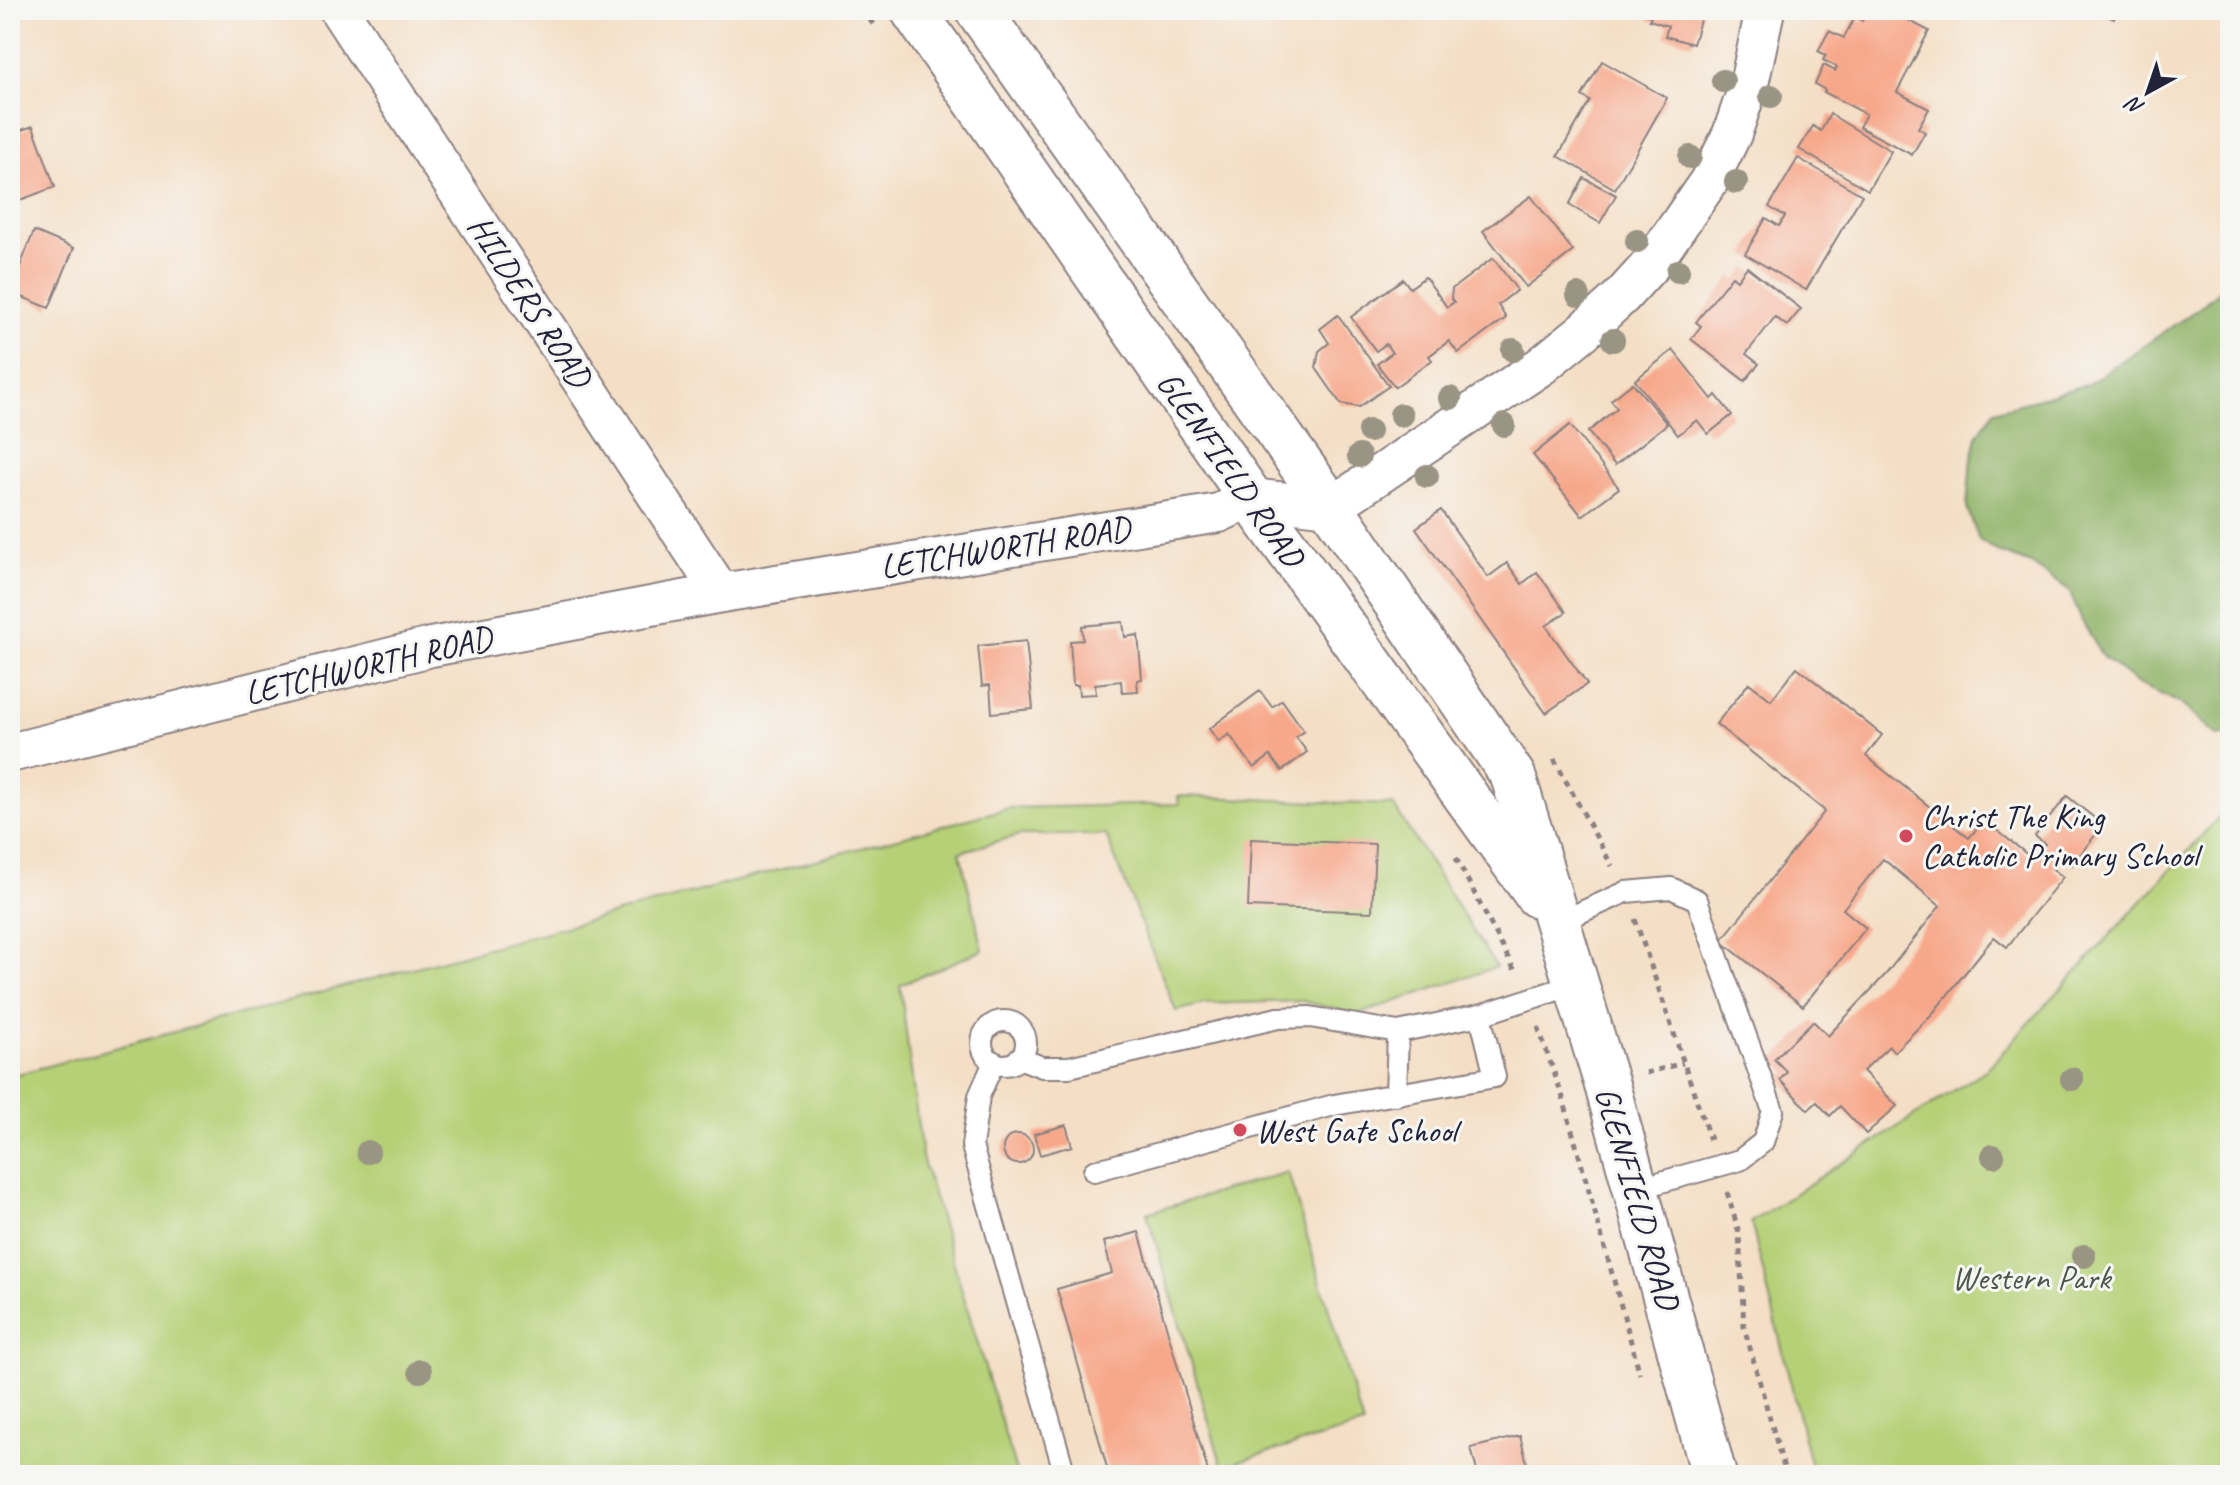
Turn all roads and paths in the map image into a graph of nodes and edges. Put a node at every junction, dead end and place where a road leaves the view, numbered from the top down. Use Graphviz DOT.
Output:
graph roads {
  1 [pos="339,10"];
  2 [pos="863,10"];
  3 [pos="978,10"];
  4 [pos="1765,10"];
  5 [pos="897,23"];
  6 [pos="1251,498"];
  7 [pos="1331,507"];
  8 [pos="721,593"];
  9 [pos="10,753"];
  10 [pos="1553,757"];
  11 [pos="1453,852"];
  12 [pos="1626,892"];
  13 [pos="1557,923"];
  14 [pos="1576,984"];
  15 [pos="1528,998"];
  16 [pos="1480,1015"];
  17 [pos="1398,1032"];
  18 [pos="1019,1058"];
  19 [pos="994,1062"];
  20 [pos="1396,1095"];
  21 [pos="1718,1165"];
  22 [pos="1094,1171"];
  23 [pos="1636,1189"];
  24 [pos="1643,1384"];
  25 [pos="1065,1475"];
  26 [pos="1714,1475"];
  27 [pos="1786,1475"];
  1 -- 8 [label="street, HILDERS ROAD"];
  2 -- 5 [label="path"];
  3 -- 7 [label="street, GLENFIELD ROAD"];
  4 -- 7 [label="street"];
  5 -- 6 [label="street, GLENFIELD ROAD"];
  6 -- 7 [label="street, LETCHWORTH ROAD"];
  6 -- 8 [label="street, LETCHWORTH ROAD"];
  6 -- 13 [label="street, GLENFIELD ROAD"];
  7 -- 13 [label="street, GLENFIELD ROAD"];
  8 -- 9 [label="street, LETCHWORTH ROAD"];
  10 -- 12 [label="path"];
  11 -- 15 [label="path"];
  12 -- 13 [label="lane"];
  12 -- 21 [label="path"];
  12 -- 21 [label="lane"];
  13 -- 14 [label="street, GLENFIELD ROAD"];
  14 -- 15 [label="lane"];
  14 -- 23 [label="street, GLENFIELD ROAD"];
  15 -- 16 [label="lane"];
  15 -- 24 [label="path"];
  16 -- 17 [label="lane"];
  16 -- 20 [label="lane"];
  17 -- 18 [label="lane"];
  17 -- 20 [label="lane"];
  18 -- 19 [label="lane"];
  18 -- 19 [label="lane"];
  19 -- 25 [label="lane"];
  20 -- 22 [label="lane"];
  21 -- 23 [label="lane"];
  21 -- 27 [label="path"];
  23 -- 26 [label="street, GLENFIELD ROAD"];
}
